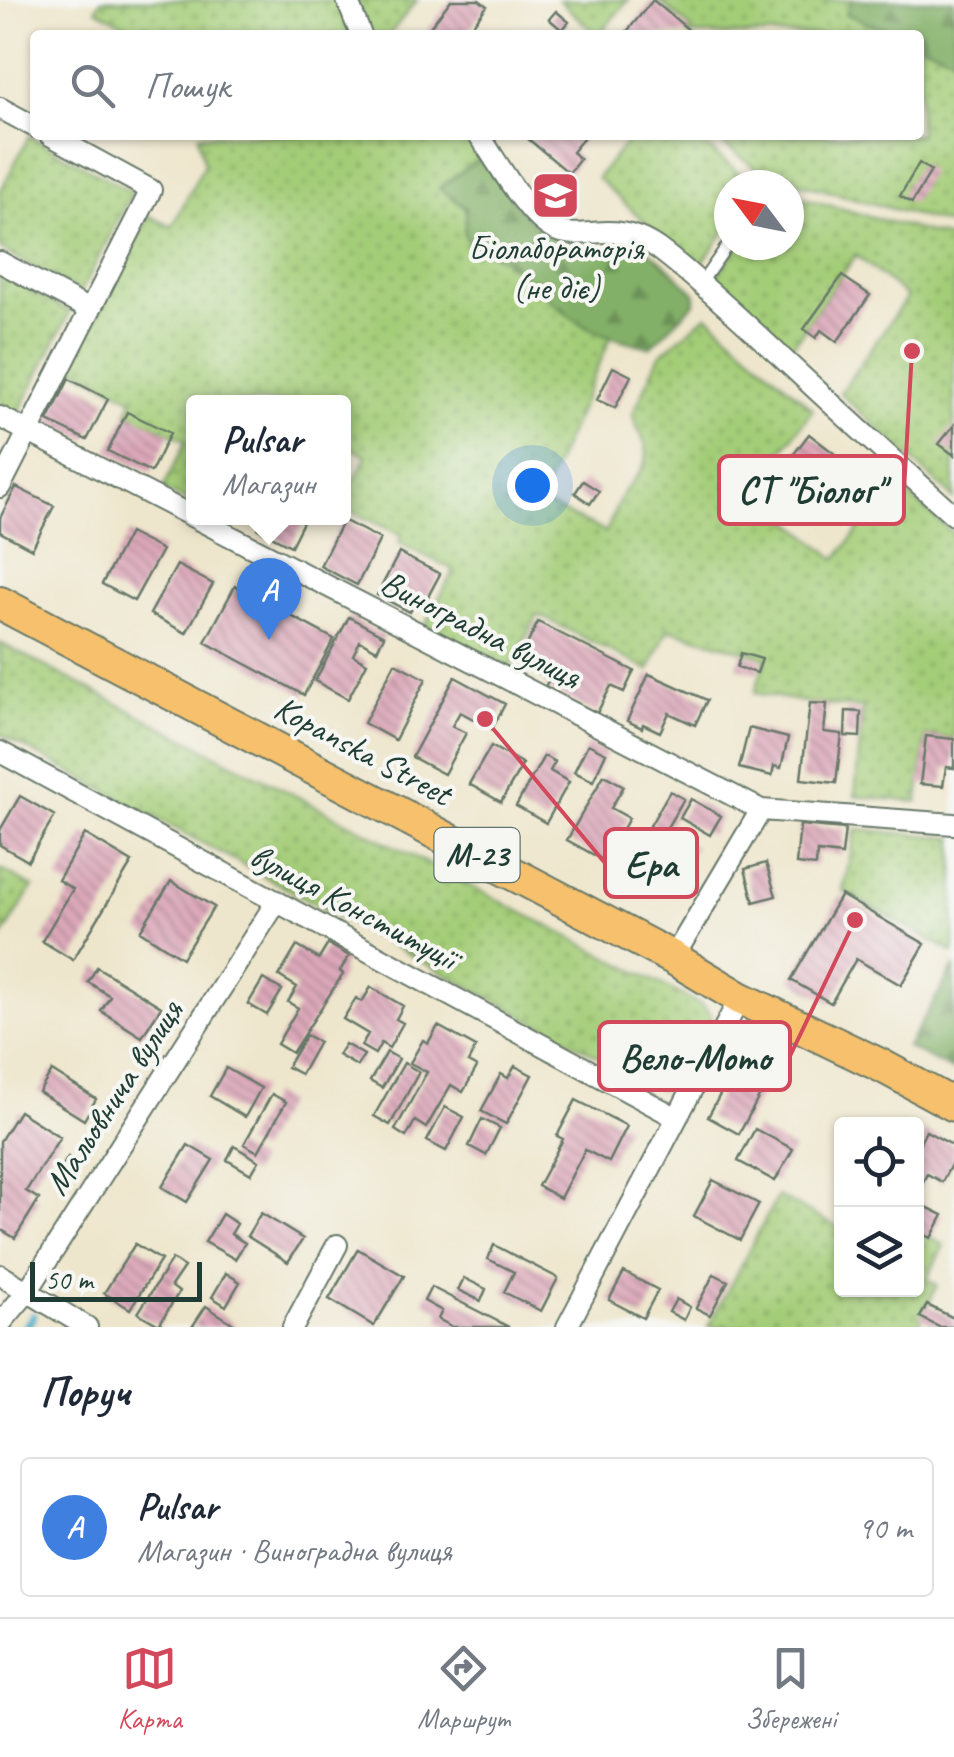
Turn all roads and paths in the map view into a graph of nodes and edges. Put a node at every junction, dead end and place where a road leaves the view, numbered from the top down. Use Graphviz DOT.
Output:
graph roads {
  1 [pos="346,0"];
  2 [pos="360,30"];
  3 [pos="0,108"];
  4 [pos="30,124"];
  5 [pos="59,140"];
  6 [pos="482,140"];
  7 [pos="717,260"];
  8 [pos="0,262"];
  9 [pos="701,284"];
  10 [pos="90,310"];
  11 [pos="0,418"];
  12 [pos="28,432"];
  13 [pos="0,487"];
  14 [pos="186,513"];
  15 [pos="954,515"];
  16 [pos="209,525"];
  17 [pos="0,603"];
  18 [pos="0,752"];
  19 [pos="762,810"];
  20 [pos="954,824"];
  21 [pos="277,901"];
  22 [pos="672,958"];
  23 [pos="740,998"];
  24 [pos="954,1106"];
  25 [pos="677,1118"];
  26 [pos="337,1245"];
  27 [pos="0,1275"];
  28 [pos="27,1292"];
  29 [pos="0,1324"];
  30 [pos="88,1327"];
  31 [pos="293,1327"];
  32 [pos="567,1327"];
  1 -- 2 [label="street"];
  3 -- 4 [label="street"];
  5 -- 10 [label="street"];
  6 -- 9 [label="street"];
  7 -- 9 [label="lane"];
  8 -- 10 [label="street"];
  9 -- 15 [label="street"];
  10 -- 12 [label="street"];
  11 -- 12 [label="street, Виноградна вулиця"];
  12 -- 13 [label="street"];
  12 -- 14 [label="street, Виноградна вулиця"];
  16 -- 19 [label="street, Виноградна вулиця"];
  17 -- 22 [label="highway, Kopanska Street / М-23"];
  18 -- 21 [label="street, вулиця Конституції"];
  19 -- 20 [label="street, Виноградна вулиця"];
  19 -- 22 [label="street"];
  21 -- 25 [label="street, вулиця Конституції"];
  21 -- 28 [label="street, Мальовнича вулиця"];
  22 -- 23 [label="highway, Kopanska Street / М-23"];
  23 -- 24 [label="highway, Kopanska Street / М-23"];
  23 -- 25 [label="street"];
  25 -- 32 [label="street"];
  26 -- 31 [label="street"];
  27 -- 28 [label="street"];
  28 -- 29 [label="street, Мальовнича вулиця"];
  28 -- 30 [label="street"];
}
